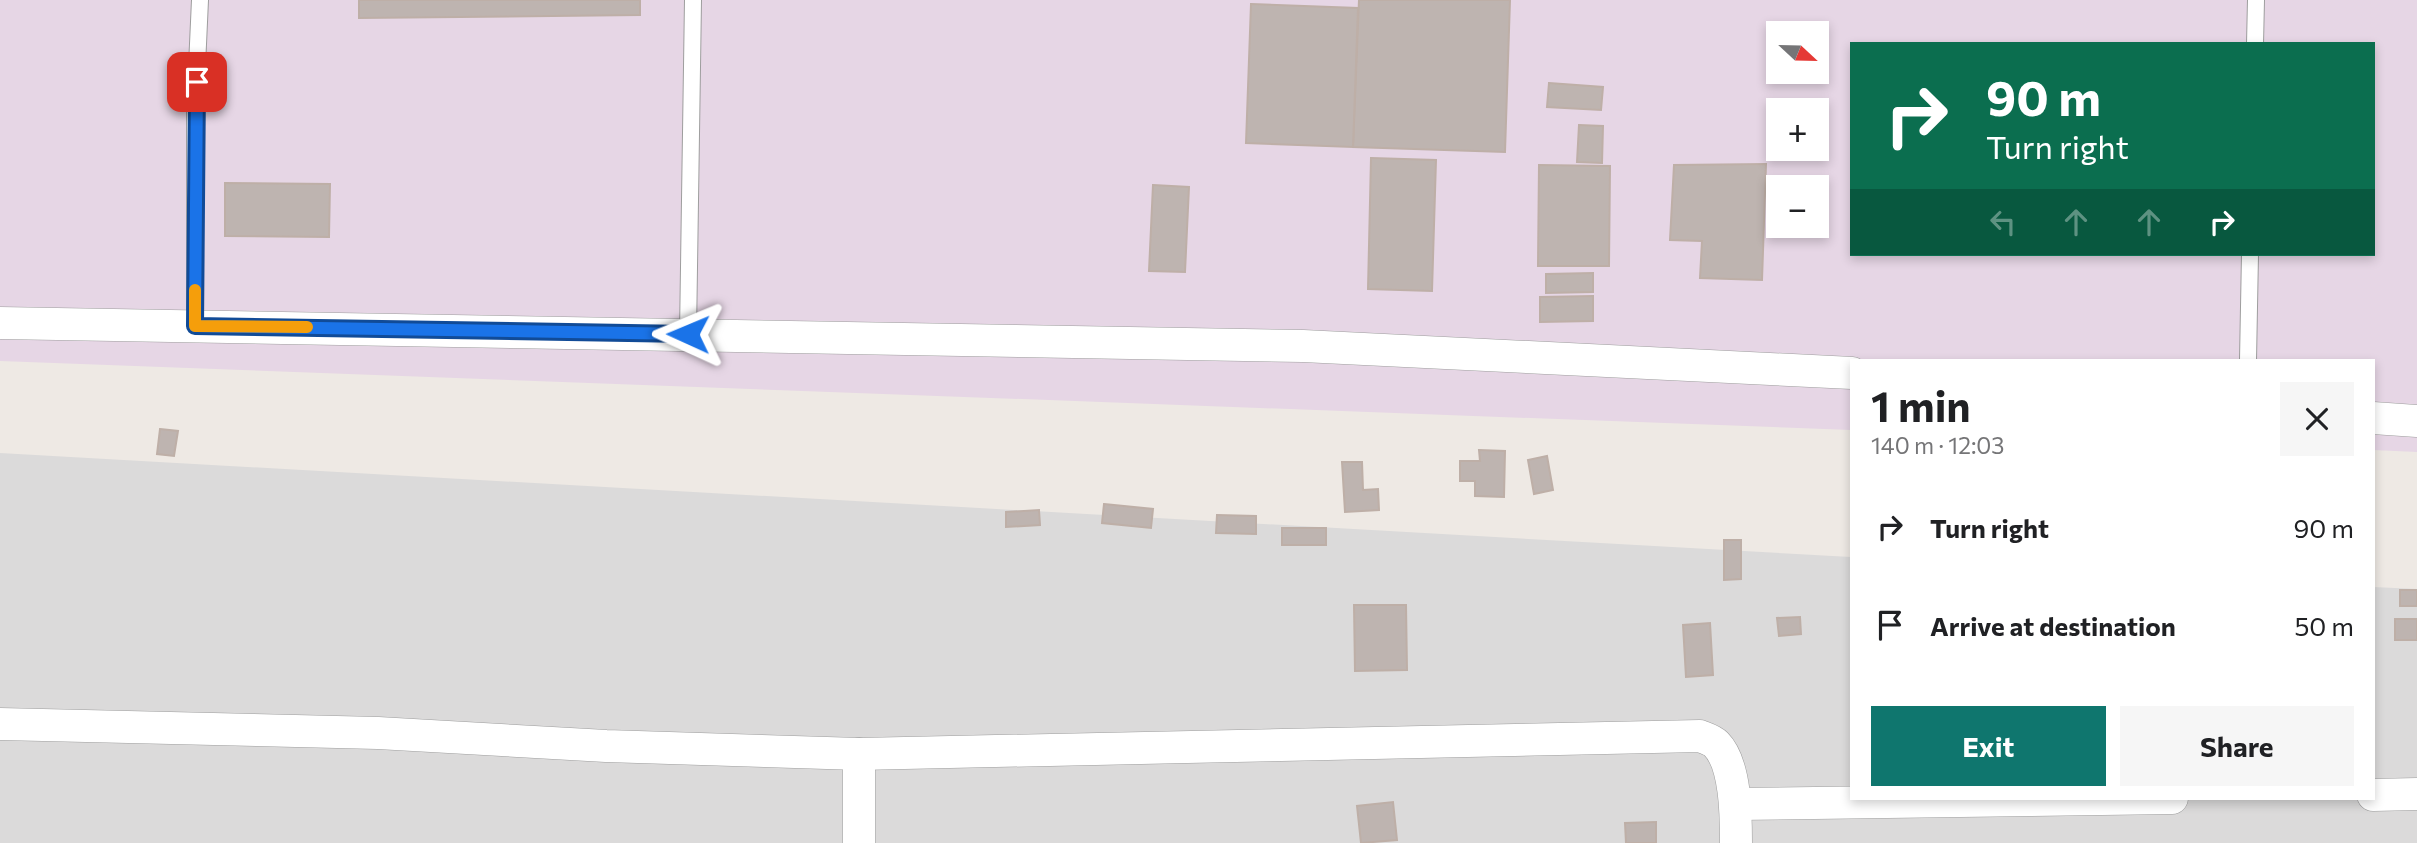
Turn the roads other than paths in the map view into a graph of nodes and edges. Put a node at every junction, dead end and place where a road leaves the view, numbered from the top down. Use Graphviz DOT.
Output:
graph roads {
  1 [pos="200,0"];
  2 [pos="693,0"];
  3 [pos="2256,0"];
  4 [pos="2255,42"];
  5 [pos="2250,256"];
  6 [pos="0,323"];
  7 [pos="195,326"];
  8 [pos="688,334"];
  9 [pos="2248,359"];
  10 [pos="1850,373"];
  11 [pos="2375,418"];
  12 [pos="2417,422"];
  13 [pos="0,724"];
  14 [pos="859,754"];
  15 [pos="2417,794"];
  16 [pos="2375,795"];
  17 [pos="2027,800"];
  18 [pos="1736,804"];
  19 [pos="859,843"];
  20 [pos="1736,843"];
  1 -- 7 [label="lane"];
  2 -- 8 [label="lane"];
  3 -- 4 [label="lane"];
  5 -- 9 [label="lane"];
  6 -- 7 [label="street"];
  7 -- 8 [label="street"];
  8 -- 10 [label="street"];
  11 -- 12 [label="street"];
  13 -- 14 [label="street"];
  14 -- 18 [label="street"];
  14 -- 19 [label="street"];
  15 -- 16 [label="street"];
  17 -- 18 [label="street"];
  18 -- 20 [label="street"];
}
